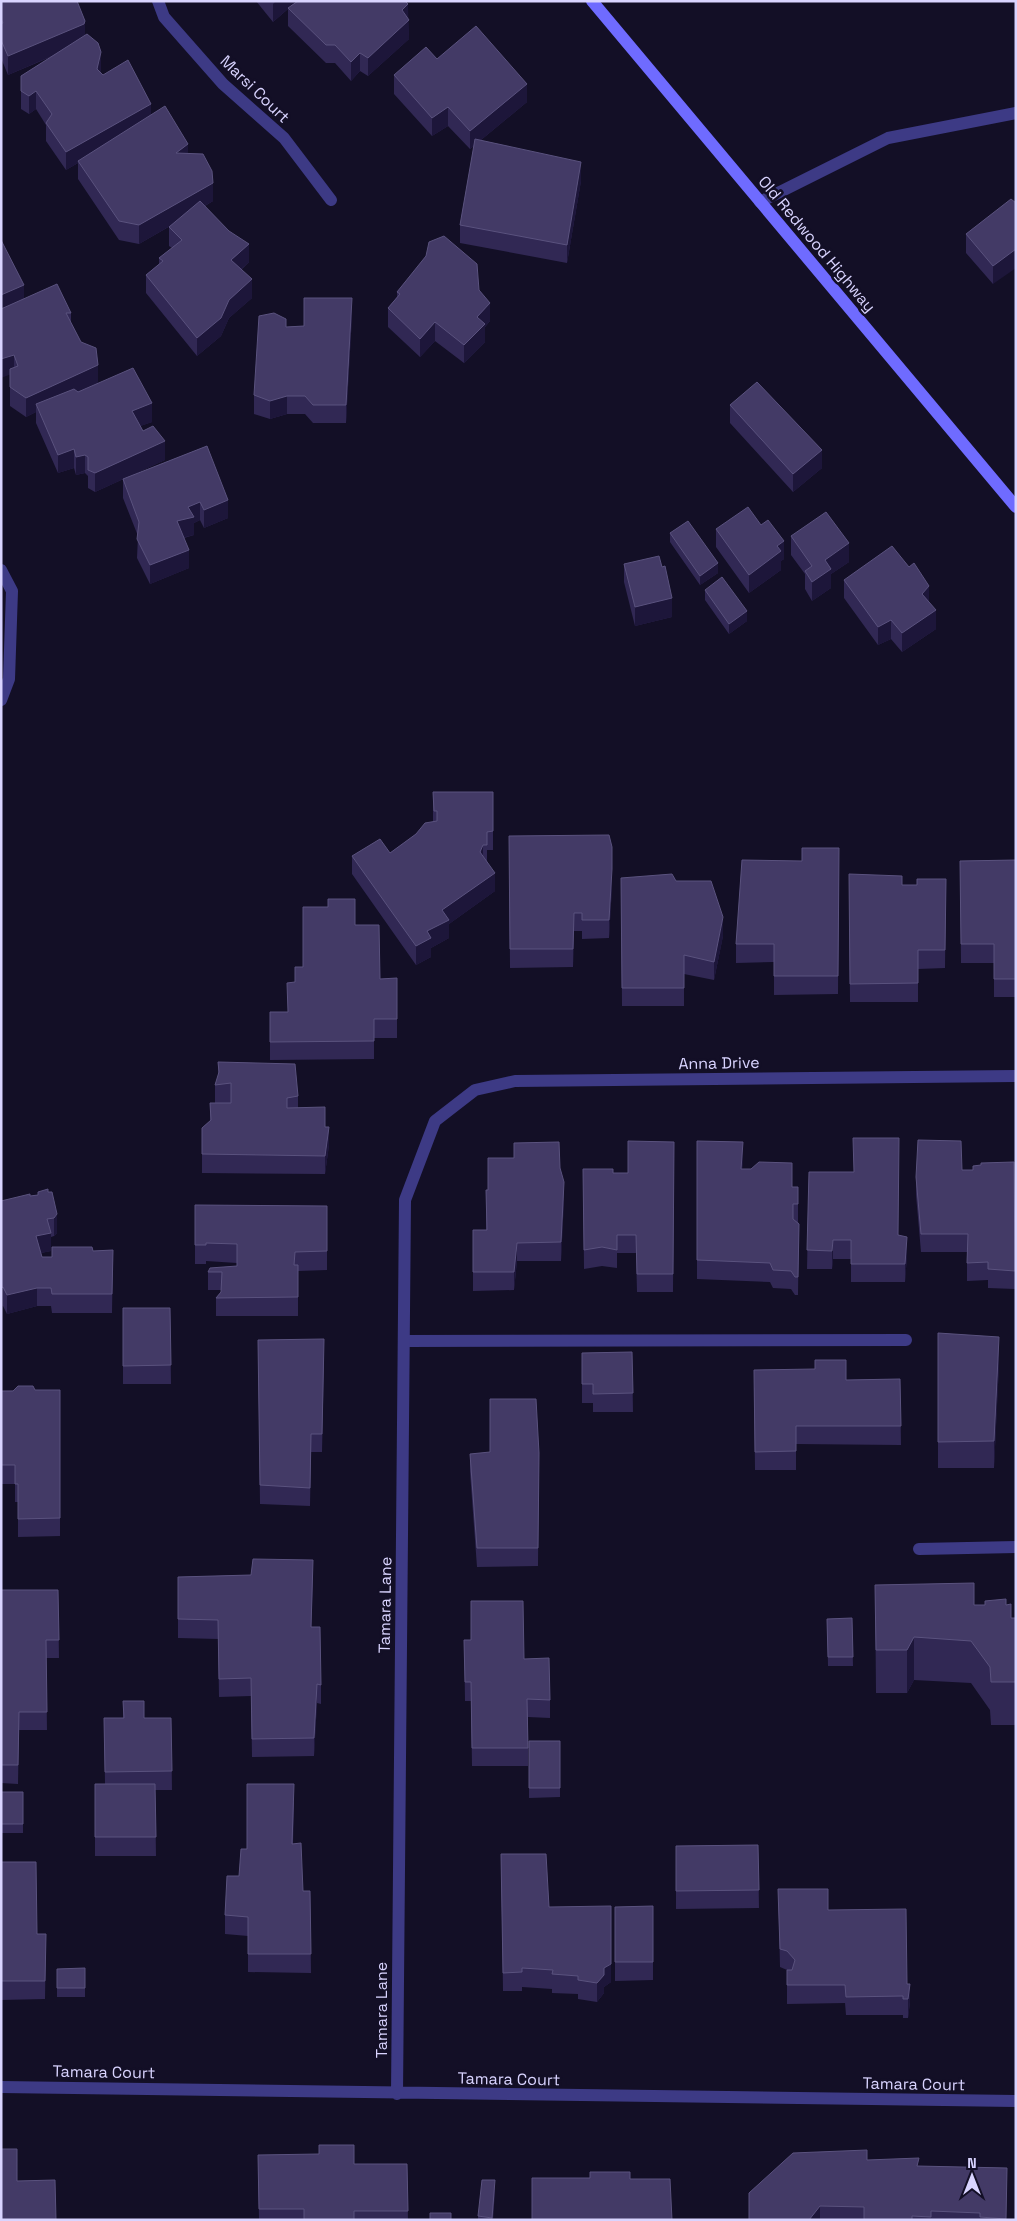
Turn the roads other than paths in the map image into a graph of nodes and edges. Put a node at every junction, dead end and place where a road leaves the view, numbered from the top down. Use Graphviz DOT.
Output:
graph roads {
  1 [pos="158,1"];
  2 [pos="592,1"];
  3 [pos="1016,114"];
  4 [pos="331,200"];
  5 [pos="760,202"];
  6 [pos="1016,507"];
  7 [pos="1,570"];
  8 [pos="1,700"];
  9 [pos="1016,1076"];
  10 [pos="435,1121"];
  11 [pos="906,1340"];
  12 [pos="404,1341"];
  13 [pos="1016,1547"];
  14 [pos="919,1549"];
  15 [pos="1,2087"];
  16 [pos="397,2094"];
  17 [pos="1016,2101"];
  1 -- 4 [label="street, Marsi Court"];
  2 -- 5 [label="main road, Old Redwood Highway"];
  3 -- 5 [label="street"];
  5 -- 6 [label="main road, Old Redwood Highway"];
  7 -- 8 [label="street"];
  9 -- 10 [label="street, Anna Drive"];
  10 -- 12 [label="street, Tamara Lane"];
  11 -- 12 [label="street"];
  12 -- 16 [label="street, Tamara Lane"];
  13 -- 14 [label="street"];
  15 -- 16 [label="street, Tamara Court"];
  16 -- 17 [label="street, Tamara Court"];
}
